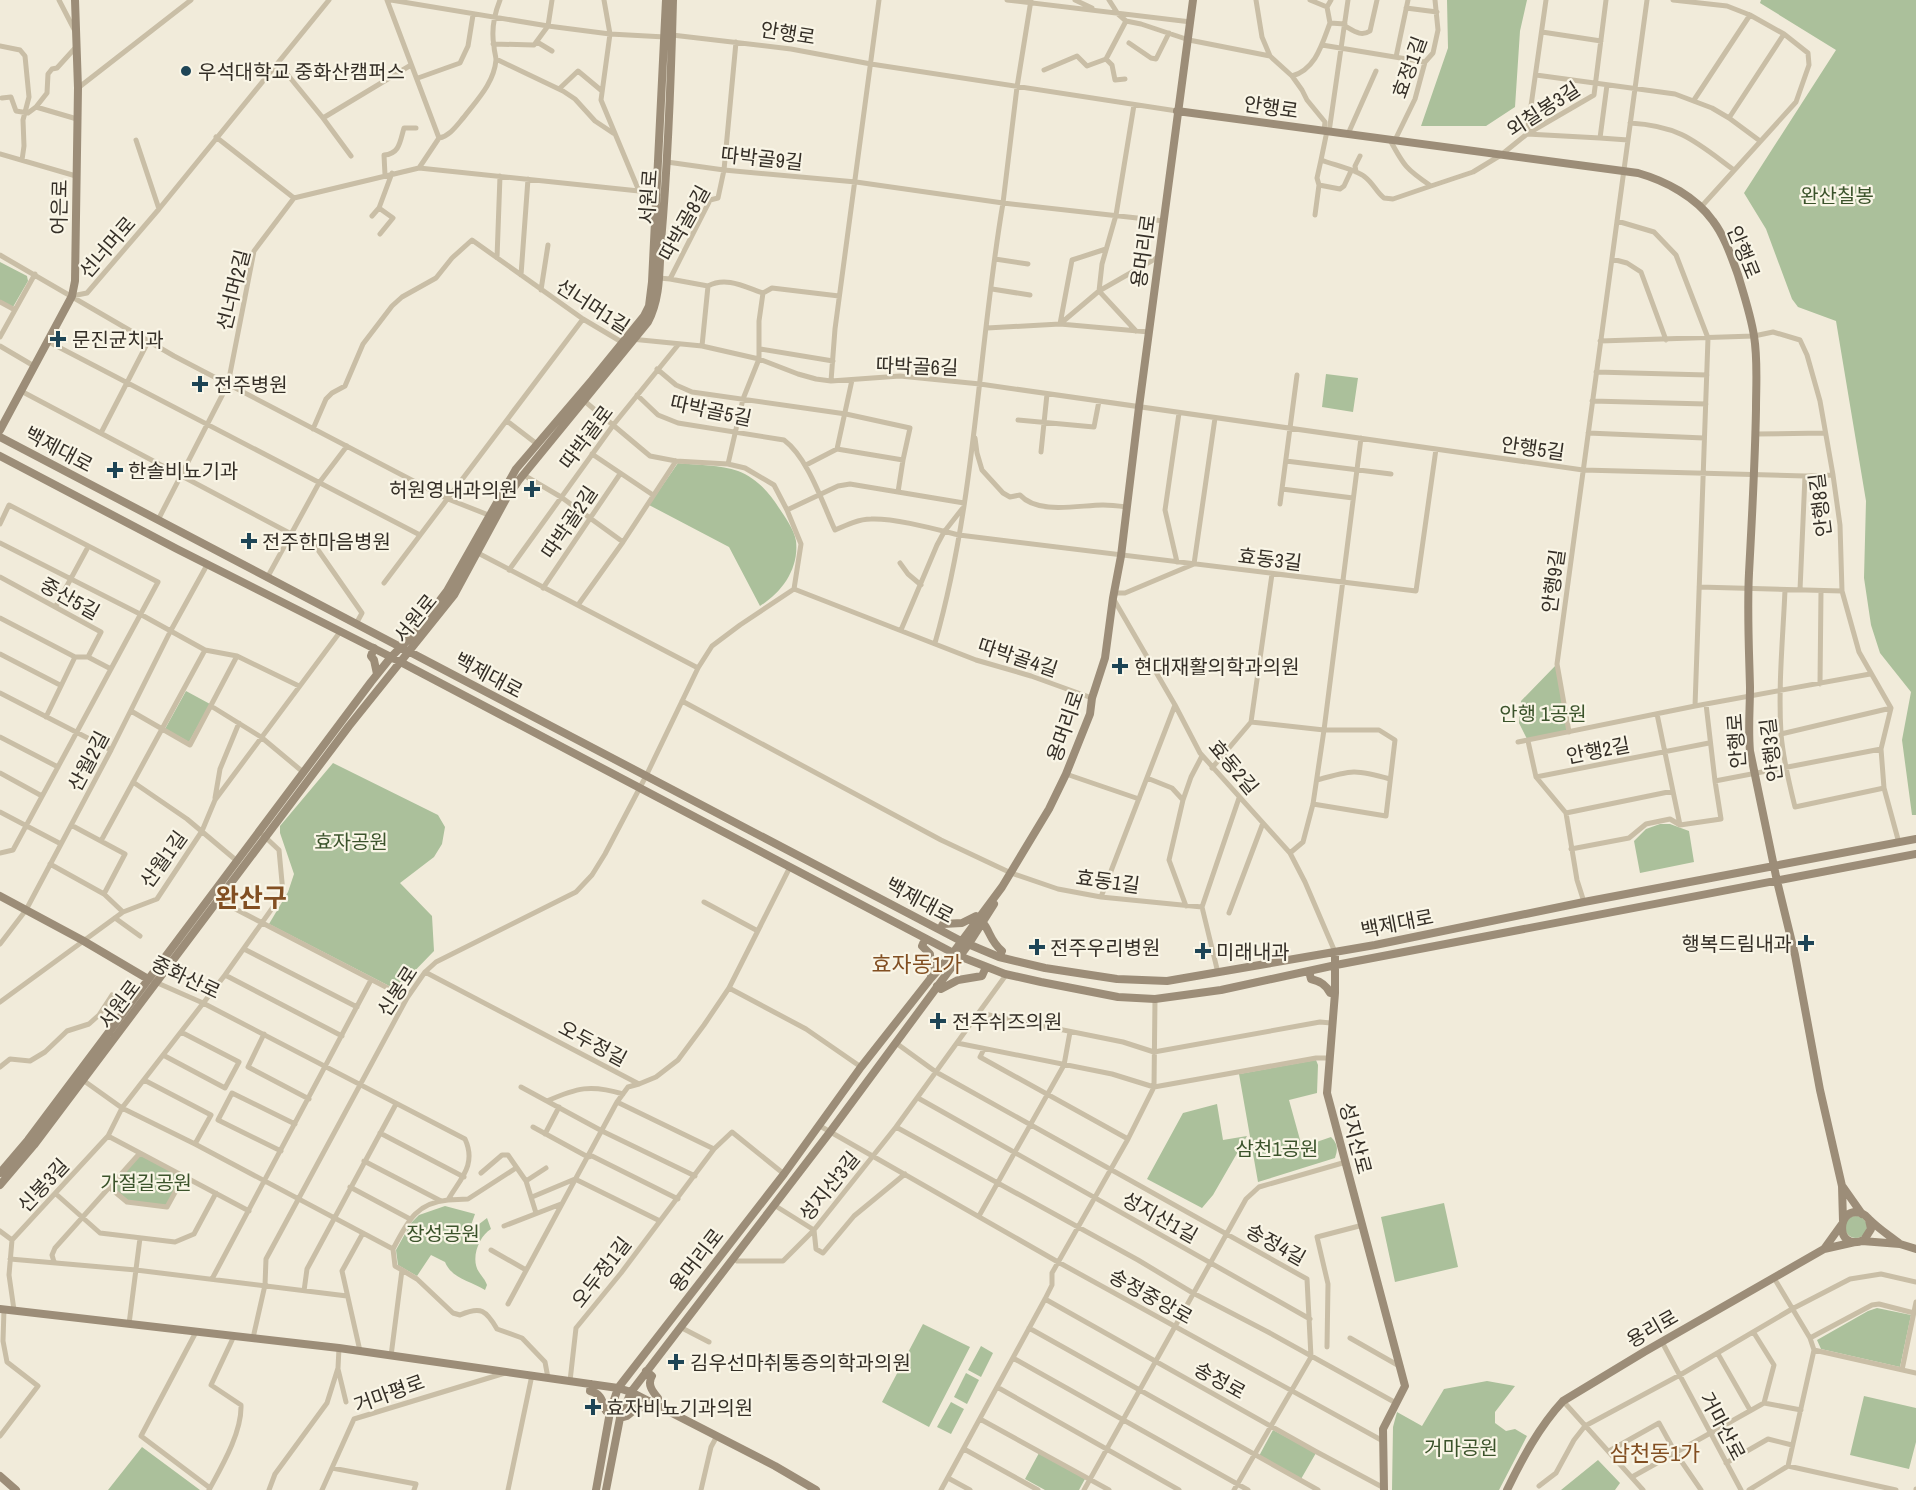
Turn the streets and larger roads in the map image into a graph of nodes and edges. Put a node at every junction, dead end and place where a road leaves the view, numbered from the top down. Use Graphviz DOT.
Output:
graph roads {
  1 [pos="59,0"];
  2 [pos="75,0"];
  3 [pos="191,0"];
  4 [pos="329,0"];
  5 [pos="389,0"];
  6 [pos="500,0"];
  7 [pos="552,0"];
  8 [pos="604,0"];
  9 [pos="666,0"];
  10 [pos="673,0"];
  11 [pos="879,0"];
  12 [pos="1007,0"];
  13 [pos="1075,0"];
  14 [pos="1109,0"];
  15 [pos="1193,0"];
  16 [pos="1256,0"];
  17 [pos="1310,0"];
  18 [pos="1330,0"];
  19 [pos="1348,0"];
  20 [pos="1377,0"];
  21 [pos="1408,0"];
  22 [pos="1435,0"];
  23 [pos="1546,0"];
  24 [pos="1606,0"];
  25 [pos="1647,0"];
  26 [pos="1673,0"];
  27 [pos="1030,1"];
  28 [pos="1327,7"];
  29 [pos="1406,8"];
  30 [pos="1097,10"];
  31 [pos="1437,12"];
  32 [pos="1118,14"];
  33 [pos="473,15"];
  34 [pos="1750,15"];
  35 [pos="494,17"];
  36 [pos="1126,21"];
  37 [pos="1191,22"];
  38 [pos="1330,23"];
  39 [pos="1345,25"];
  40 [pos="548,26"];
  41 [pos="1542,32"];
  42 [pos="1169,33"];
  43 [pos="76,34"];
  44 [pos="610,34"];
  45 [pos="1784,34"];
  46 [pos="668,36"];
  47 [pos="1189,40"];
  48 [pos="1601,41"];
  49 [pos="537,42"];
  50 [pos="736,42"];
  51 [pos="1130,43"];
  52 [pos="493,44"];
  53 [pos="1322,45"];
  54 [pos="0,46"];
  55 [pos="77,46"];
  56 [pos="1342,47"];
  57 [pos="552,51"];
  58 [pos="1270,56"];
  59 [pos="1396,57"];
  60 [pos="496,59"];
  61 [pos="1107,59"];
  62 [pos="1425,62"];
  63 [pos="278,63"];
  64 [pos="871,64"];
  65 [pos="411,65"];
  66 [pos="1044,70"];
  67 [pos="1376,71"];
  68 [pos="1536,75"];
  69 [pos="1292,76"];
  70 [pos="418,78"];
  71 [pos="1125,79"];
  72 [pos="1596,84"];
  73 [pos="1607,85"];
  74 [pos="1017,87"];
  75 [pos="78,88"];
  76 [pos="559,89"];
  77 [pos="1635,89"];
  78 [pos="602,91"];
  79 [pos="2,98"];
  80 [pos="1694,100"];
  81 [pos="1134,105"];
  82 [pos="36,107"];
  83 [pos="1177,111"];
  84 [pos="25,112"];
  85 [pos="323,118"];
  86 [pos="1730,118"];
  87 [pos="77,119"];
  88 [pos="1630,123"];
  89 [pos="416,128"];
  90 [pos="1327,131"];
  91 [pos="614,134"];
  92 [pos="1348,134"];
  93 [pos="1527,134"];
  94 [pos="216,137"];
  95 [pos="440,138"];
  96 [pos="1600,138"];
  97 [pos="136,140"];
  98 [pos="1393,140"];
  99 [pos="1628,140"];
  100 [pos="1760,141"];
  101 [pos="0,154"];
  102 [pos="1501,155"];
  103 [pos="351,156"];
  104 [pos="1360,156"];
  105 [pos="22,160"];
  106 [pos="1321,160"];
  107 [pos="667,162"];
  108 [pos="419,168"];
  109 [pos="724,170"];
  110 [pos="1734,170"];
  111 [pos="1623,171"];
  112 [pos="1353,172"];
  113 [pos="392,173"];
  114 [pos="385,175"];
  115 [pos="76,176"];
  116 [pos="500,176"];
  117 [pos="528,179"];
  118 [pos="856,182"];
  119 [pos="1319,185"];
  120 [pos="1431,186"];
  121 [pos="639,191"];
  122 [pos="656,195"];
  123 [pos="665,195"];
  124 [pos="294,198"];
  125 [pos="1003,203"];
  126 [pos="1701,207"];
  127 [pos="379,208"];
  128 [pos="159,209"];
  129 [pos="1116,215"];
  130 [pos="1315,215"];
  131 [pos="372,216"];
  132 [pos="1164,221"];
  133 [pos="1617,221"];
  134 [pos="380,234"];
  135 [pos="548,244"];
  136 [pos="1106,249"];
  137 [pos="0,255"];
  138 [pos="1160,256"];
  139 [pos="497,258"];
  140 [pos="995,259"];
  141 [pos="1611,259"];
  142 [pos="1028,264"];
  143 [pos="35,274"];
  144 [pos="521,275"];
  145 [pos="659,278"];
  146 [pos="670,279"];
  147 [pos="708,286"];
  148 [pos="992,288"];
  149 [pos="541,290"];
  150 [pos="1099,291"];
  151 [pos="763,293"];
  152 [pos="1030,295"];
  153 [pos="72,296"];
  154 [pos="839,296"];
  155 [pos="0,302"];
  156 [pos="15,310"];
  157 [pos="583,319"];
  158 [pos="1060,324"];
  159 [pos="987,328"];
  160 [pos="1136,331"];
  161 [pos="1149,332"];
  162 [pos="1754,336"];
  163 [pos="0,337"];
  164 [pos="1708,338"];
  165 [pos="149,340"];
  166 [pos="1666,340"];
  167 [pos="47,341"];
  168 [pos="1600,341"];
  169 [pos="628,342"];
  170 [pos="678,345"];
  171 [pos="0,346"];
  172 [pos="702,346"];
  173 [pos="760,349"];
  174 [pos="759,359"];
  175 [pos="833,361"];
  176 [pos="34,366"];
  177 [pos="657,369"];
  178 [pos="1596,372"];
  179 [pos="1297,375"];
  180 [pos="1707,375"];
  181 [pos="852,380"];
  182 [pos="831,381"];
  183 [pos="127,383"];
  184 [pos="228,384"];
  185 [pos="980,384"];
  186 [pos="21,392"];
  187 [pos="1047,394"];
  188 [pos="637,395"];
  189 [pos="581,399"];
  190 [pos="743,399"];
  191 [pos="1100,401"];
  192 [pos="1592,401"];
  193 [pos="1706,404"];
  194 [pos="1139,407"];
  195 [pos="1179,412"];
  196 [pos="846,414"];
  197 [pos="1215,418"];
  198 [pos="1018,420"];
  199 [pos="507,421"];
  200 [pos="1044,422"];
  201 [pos="614,424"];
  202 [pos="207,425"];
  203 [pos="1290,428"];
  204 [pos="313,429"];
  205 [pos="0,430"];
  206 [pos="736,431"];
  207 [pos="101,433"];
  208 [pos="1588,433"];
  209 [pos="1824,433"];
  210 [pos="1756,435"];
  211 [pos="974,436"];
  212 [pos="0,437"];
  213 [pos="1361,438"];
  214 [pos="1704,438"];
  215 [pos="537,444"];
  216 [pos="347,446"];
  217 [pos="837,449"];
  218 [pos="1436,449"];
  219 [pos="1041,452"];
  220 [pos="592,454"];
  221 [pos="0,456"];
  222 [pos="903,460"];
  223 [pos="676,461"];
  224 [pos="1286,461"];
  225 [pos="728,464"];
  226 [pos="806,465"];
  227 [pos="1357,470"];
  228 [pos="1583,470"];
  229 [pos="1703,473"];
  230 [pos="620,474"];
  231 [pos="1391,474"];
  232 [pos="1754,474"];
  233 [pos="182,475"];
  234 [pos="1833,475"];
  235 [pos="1805,476"];
  236 [pos="527,477"];
  237 [pos="319,483"];
  238 [pos="1282,489"];
  239 [pos="898,492"];
  240 [pos="653,495"];
  241 [pos="819,496"];
  242 [pos="561,497"];
  243 [pos="1353,498"];
  244 [pos="448,499"];
  245 [pos="1280,504"];
  246 [pos="964,505"];
  247 [pos="1127,507"];
  248 [pos="787,510"];
  249 [pos="493,517"];
  250 [pos="590,518"];
  251 [pos="158,520"];
  252 [pos="0,524"];
  253 [pos="291,532"];
  254 [pos="944,532"];
  255 [pos="420,536"];
  256 [pos="959,536"];
  257 [pos="623,542"];
  258 [pos="0,543"];
  259 [pos="88,547"];
  260 [pos="474,551"];
  261 [pos="1121,556"];
  262 [pos="900,562"];
  263 [pos="1177,562"];
  264 [pos="1194,564"];
  265 [pos="207,565"];
  266 [pos="509,570"];
  267 [pos="1272,574"];
  268 [pos="0,577"];
  269 [pos="267,578"];
  270 [pos="71,579"];
  271 [pos="1342,582"];
  272 [pos="384,583"];
  273 [pos="921,585"];
  274 [pos="1699,587"];
  275 [pos="543,588"];
  276 [pos="795,589"];
  277 [pos="1748,589"];
  278 [pos="1785,590"];
  279 [pos="1800,590"];
  280 [pos="1821,591"];
  281 [pos="1842,591"];
  282 [pos="1114,596"];
  283 [pos="578,605"];
  284 [pos="56,606"];
  285 [pos="140,614"];
  286 [pos="0,618"];
  287 [pos="356,624"];
  288 [pos="901,630"];
  289 [pos="170,632"];
  290 [pos="340,632"];
  291 [pos="935,643"];
  292 [pos="401,647"];
  293 [pos="374,648"];
  294 [pos="204,650"];
  295 [pos="410,651"];
  296 [pos="0,654"];
  297 [pos="237,656"];
  298 [pos="75,657"];
  299 [pos="88,657"];
  300 [pos="391,657"];
  301 [pos="400,662"];
  302 [pos="698,668"];
  303 [pos="111,669"];
  304 [pos="377,674"];
  305 [pos="1870,674"];
  306 [pos="1820,684"];
  307 [pos="60,685"];
  308 [pos="299,686"];
  309 [pos="1781,690"];
  310 [pos="0,693"];
  311 [pos="1750,695"];
  312 [pos="1092,698"];
  313 [pos="682,701"];
  314 [pos="1706,704"];
  315 [pos="1175,705"];
  316 [pos="211,706"];
  317 [pos="1695,706"];
  318 [pos="1891,708"];
  319 [pos="131,711"];
  320 [pos="1657,714"];
  321 [pos="46,717"];
  322 [pos="1251,722"];
  323 [pos="239,723"];
  324 [pos="162,729"];
  325 [pos="1324,730"];
  326 [pos="78,732"];
  327 [pos="1569,732"];
  328 [pos="1781,734"];
  329 [pos="0,736"];
  330 [pos="261,737"];
  331 [pos="1528,741"];
  332 [pos="1518,742"];
  333 [pos="1709,743"];
  334 [pos="1881,749"];
  335 [pos="111,750"];
  336 [pos="1665,752"];
  337 [pos="1202,756"];
  338 [pos="58,767"];
  339 [pos="1212,768"];
  340 [pos="1786,768"];
  341 [pos="303,772"];
  342 [pos="0,773"];
  343 [pos="1066,774"];
  344 [pos="1755,774"];
  345 [pos="646,776"];
  346 [pos="1536,777"];
  347 [pos="1148,778"];
  348 [pos="1390,779"];
  349 [pos="1317,780"];
  350 [pos="134,782"];
  351 [pos="1715,782"];
  352 [pos="638,788"];
  353 [pos="1884,788"];
  354 [pos="1673,791"];
  355 [pos="42,796"];
  356 [pos="1239,798"];
  357 [pos="1140,799"];
  358 [pos="215,800"];
  359 [pos="1184,800"];
  360 [pos="1313,804"];
  361 [pos="0,812"];
  362 [pos="1566,813"];
  363 [pos="1263,823"];
  364 [pos="71,825"];
  365 [pos="1680,825"];
  366 [pos="27,826"];
  367 [pos="202,831"];
  368 [pos="262,834"];
  369 [pos="1916,839"];
  370 [pos="101,841"];
  371 [pos="1899,843"];
  372 [pos="61,844"];
  373 [pos="1571,849"];
  374 [pos="0,853"];
  375 [pos="1290,853"];
  376 [pos="1916,854"];
  377 [pos="237,861"];
  378 [pos="50,864"];
  379 [pos="1775,865"];
  380 [pos="790,867"];
  381 [pos="1011,873"];
  382 [pos="1777,881"];
  383 [pos="104,894"];
  384 [pos="0,896"];
  385 [pos="1101,897"];
  386 [pos="220,901"];
  387 [pos="704,902"];
  388 [pos="1584,902"];
  389 [pos="1186,906"];
  390 [pos="1202,907"];
  391 [pos="26,910"];
  392 [pos="123,912"];
  393 [pos="1229,913"];
  394 [pos="115,918"];
  395 [pos="981,920"];
  396 [pos="262,924"];
  397 [pos="940,929"];
  398 [pos="756,930"];
  399 [pos="140,936"];
  400 [pos="925,939"];
  401 [pos="82,940"];
  402 [pos="965,943"];
  403 [pos="0,944"];
  404 [pos="244,949"];
  405 [pos="1335,952"];
  406 [pos="956,955"];
  407 [pos="999,957"];
  408 [pos="1336,964"];
  409 [pos="986,967"];
  410 [pos="1309,971"];
  411 [pos="425,972"];
  412 [pos="1218,973"];
  413 [pos="225,975"];
  414 [pos="1006,975"];
  415 [pos="931,978"];
  416 [pos="152,980"];
  417 [pos="371,980"];
  418 [pos="937,986"];
  419 [pos="729,988"];
  420 [pos="1335,993"];
  421 [pos="407,998"];
  422 [pos="1155,999"];
  423 [pos="121,1001"];
  424 [pos="0,1002"];
  425 [pos="203,1002"];
  426 [pos="357,1007"];
  427 [pos="979,1013"];
  428 [pos="1331,1023"];
  429 [pos="181,1032"];
  430 [pos="1070,1032"];
  431 [pos="264,1034"];
  432 [pos="342,1036"];
  433 [pos="896,1043"];
  434 [pos="957,1043"];
  435 [pos="984,1049"];
  436 [pos="1154,1052"];
  437 [pos="163,1055"];
  438 [pos="1329,1058"];
  439 [pos="1064,1065"];
  440 [pos="326,1066"];
  441 [pos="0,1067"];
  442 [pos="861,1067"];
  443 [pos="936,1072"];
  444 [pos="80,1077"];
  445 [pos="144,1080"];
  446 [pos="639,1084"];
  447 [pos="360,1085"];
  448 [pos="521,1087"];
  449 [pos="1154,1087"];
  450 [pos="623,1094"];
  451 [pos="1047,1094"];
  452 [pos="309,1098"];
  453 [pos="918,1098"];
  454 [pos="547,1101"];
  455 [pos="617,1102"];
  456 [pos="396,1104"];
  457 [pos="559,1107"];
  458 [pos="122,1108"];
  459 [pos="1030,1124"];
  460 [pos="295,1125"];
  461 [pos="820,1126"];
  462 [pos="533,1127"];
  463 [pos="896,1127"];
  464 [pos="602,1131"];
  465 [pos="830,1132"];
  466 [pos="380,1133"];
  467 [pos="545,1134"];
  468 [pos="108,1136"];
  469 [pos="1128,1139"];
  470 [pos="195,1144"];
  471 [pos="714,1149"];
  472 [pos="281,1152"];
  473 [pos="1015,1152"];
  474 [pos="140,1153"];
  475 [pos="588,1156"];
  476 [pos="871,1157"];
  477 [pos="364,1161"];
  478 [pos="1346,1162"];
  479 [pos="516,1168"];
  480 [pos="546,1168"];
  481 [pos="1111,1169"];
  482 [pos="0,1173"];
  483 [pos="481,1173"];
  484 [pos="784,1174"];
  485 [pos="905,1174"];
  486 [pos="184,1176"];
  487 [pos="695,1176"];
  488 [pos="464,1177"];
  489 [pos="575,1179"];
  490 [pos="265,1181"];
  491 [pos="526,1181"];
  492 [pos="998,1183"];
  493 [pos="0,1185"];
  494 [pos="1842,1186"];
  495 [pos="109,1187"];
  496 [pos="350,1187"];
  497 [pos="216,1193"];
  498 [pos="57,1194"];
  499 [pos="532,1197"];
  500 [pos="1095,1197"];
  501 [pos="298,1199"];
  502 [pos="678,1199"];
  503 [pos="448,1200"];
  504 [pos="441,1201"];
  505 [pos="562,1204"];
  506 [pos="774,1205"];
  507 [pos="249,1211"];
  508 [pos="536,1214"];
  509 [pos="979,1216"];
  510 [pos="82,1217"];
  511 [pos="333,1217"];
  512 [pos="1866,1217"];
  513 [pos="410,1219"];
  514 [pos="660,1221"];
  515 [pos="1842,1222"];
  516 [pos="1363,1225"];
  517 [pos="504,1226"];
  518 [pos="1078,1227"];
  519 [pos="0,1230"];
  520 [pos="814,1230"];
  521 [pos="363,1233"];
  522 [pos="1227,1234"];
  523 [pos="140,1239"];
  524 [pos="12,1240"];
  525 [pos="1859,1242"];
  526 [pos="1900,1244"];
  527 [pos="393,1249"];
  528 [pos="1824,1249"];
  529 [pos="1916,1249"];
  530 [pos="491,1250"];
  531 [pos="10,1258"];
  532 [pos="733,1258"];
  533 [pos="783,1261"];
  534 [pos="54,1262"];
  535 [pos="1058,1262"];
  536 [pos="1211,1263"];
  537 [pos="136,1270"];
  538 [pos="402,1270"];
  539 [pos="526,1270"];
  540 [pos="1774,1278"];
  541 [pos="212,1279"];
  542 [pos="1916,1282"];
  543 [pos="265,1285"];
  544 [pos="304,1291"];
  545 [pos="1193,1293"];
  546 [pos="348,1296"];
  547 [pos="1045,1299"];
  548 [pos="1916,1302"];
  549 [pos="508,1304"];
  550 [pos="2,1309"];
  551 [pos="1791,1309"];
  552 [pos="14,1311"];
  553 [pos="1914,1313"];
  554 [pos="1310,1318"];
  555 [pos="129,1324"];
  556 [pos="1175,1326"];
  557 [pos="680,1327"];
  558 [pos="1029,1328"];
  559 [pos="196,1332"];
  560 [pos="1754,1333"];
  561 [pos="234,1336"];
  562 [pos="253,1338"];
  563 [pos="1350,1338"];
  564 [pos="1810,1338"];
  565 [pos="709,1342"];
  566 [pos="1662,1342"];
  567 [pos="1328,1347"];
  568 [pos="339,1348"];
  569 [pos="1814,1350"];
  570 [pos="360,1351"];
  571 [pos="1718,1353"];
  572 [pos="391,1356"];
  573 [pos="1311,1357"];
  574 [pos="1013,1358"];
  575 [pos="1156,1361"];
  576 [pos="1401,1367"];
  577 [pos="338,1368"];
  578 [pos="1902,1370"];
  579 [pos="646,1371"];
  580 [pos="507,1372"];
  581 [pos="1916,1373"];
  582 [pos="531,1375"];
  583 [pos="1680,1375"];
  584 [pos="548,1378"];
  585 [pos="570,1381"];
  586 [pos="591,1384"];
  587 [pos="997,1387"];
  588 [pos="618,1388"];
  589 [pos="1140,1390"];
  590 [pos="1291,1391"];
  591 [pos="631,1392"];
  592 [pos="1563,1401"];
  593 [pos="346,1402"];
  594 [pos="1396,1403"];
  595 [pos="1764,1403"];
  596 [pos="655,1405"];
  597 [pos="1750,1410"];
  598 [pos="1801,1410"];
  599 [pos="610,1412"];
  600 [pos="620,1418"];
  601 [pos="980,1419"];
  602 [pos="1123,1420"];
  603 [pos="1270,1426"];
  604 [pos="1585,1426"];
  605 [pos="1709,1433"];
  606 [pos="0,1436"];
  607 [pos="717,1436"];
  608 [pos="1383,1442"];
  609 [pos="1792,1445"];
  610 [pos="964,1449"];
  611 [pos="1107,1449"];
  612 [pos="1609,1452"];
  613 [pos="1675,1452"];
  614 [pos="1254,1454"];
  615 [pos="1726,1463"];
  616 [pos="1788,1466"];
  617 [pos="332,1468"];
  618 [pos="0,1476"];
  619 [pos="1632,1477"];
  620 [pos="948,1478"];
  621 [pos="1090,1479"];
  622 [pos="1539,1486"];
  623 [pos="1236,1487"];
  624 [pos="209,1489"];
  625 [pos="1317,1489"];
  626 [pos="1384,1489"];
  627 [pos="16,1490"];
  628 [pos="269,1490"];
  629 [pos="322,1490"];
  630 [pos="414,1490"];
  631 [pos="508,1490"];
  632 [pos="596,1490"];
  633 [pos="606,1490"];
  634 [pos="701,1490"];
  635 [pos="816,1490"];
  636 [pos="941,1490"];
  637 [pos="970,1490"];
  638 [pos="1038,1490"];
  639 [pos="1084,1490"];
  640 [pos="1109,1490"];
  641 [pos="1179,1490"];
  642 [pos="1248,1490"];
  643 [pos="1507,1490"];
  644 [pos="1643,1490"];
  645 [pos="1701,1490"];
  646 [pos="1741,1490"];
  647 [pos="1749,1490"];
  648 [pos="1896,1490"];
  1 -- 43 [label="street, 어은로"];
  2 -- 43 [label="street, 어은로"];
  3 -- 75 [label="street"];
  4 -- 63 [label="street, 선너머로"];
  5 -- 33 [label="street, 안행로"];
  5 -- 65 [label="street"];
  6 -- 35 [label="street"];
  7 -- 40 [label="street"];
  8 -- 44 [label="street"];
  9 -- 46 [label="street, 서원로"];
  10 -- 46 [label="street, 서원로"];
  11 -- 64 [label="street"];
  12 -- 27 [label="street"];
  13 -- 30 [label="street"];
  14 -- 32 [label="street"];
  15 -- 37 [label="street, 용머리로"];
  16 -- 58 [label="street"];
  17 -- 28 [label="street"];
  18 -- 28 [label="street"];
  19 -- 39 [label="street"];
  20 -- 39 [label="street"];
  21 -- 29 [label="street"];
  22 -- 31 [label="street, 효정1길"];
  23 -- 41 [label="street"];
  24 -- 48 [label="street, 외칠봉3길"];
  25 -- 77 [label="street, 안행9길"];
  26 -- 34 [label="street"];
  27 -- 30 [label="street"];
  27 -- 74 [label="street"];
  28 -- 38 [label="street"];
  29 -- 31 [label="street"];
  29 -- 59 [label="street"];
  30 -- 32 [label="street"];
  31 -- 62 [label="street, 효정1길"];
  32 -- 36 [label="street"];
  32 -- 37 [label="street"];
  33 -- 35 [label="street, 안행로"];
  33 -- 70 [label="street"];
  34 -- 45 [label="street"];
  34 -- 80 [label="street"];
  35 -- 40 [label="street, 안행로"];
  35 -- 52 [label="street"];
  36 -- 42 [label="street"];
  36 -- 61 [label="street"];
  37 -- 47 [label="street, 용머리로"];
  38 -- 39 [label="street"];
  38 -- 53 [label="street"];
  39 -- 56 [label="street"];
  40 -- 44 [label="street, 안행로"];
  40 -- 49 [label="street"];
  41 -- 48 [label="street"];
  41 -- 68 [label="street"];
  42 -- 47 [label="street"];
  42 -- 51 [label="street"];
  43 -- 55 [label="street, 어은로"];
  44 -- 46 [label="street, 안행로"];
  44 -- 78 [label="street"];
  45 -- 86 [label="street"];
  45 -- 100 [label="street"];
  46 -- 50 [label="street, 안행로"];
  46 -- 107 [label="street, 서원로"];
  46 -- 122 [label="street, 서원로"];
  47 -- 58 [label="street"];
  47 -- 83 [label="street, 용머리로"];
  48 -- 72 [label="street, 외칠봉3길"];
  49 -- 52 [label="street"];
  49 -- 57 [label="street"];
  50 -- 64 [label="street, 안행로"];
  50 -- 109 [label="street, 안행로"];
  52 -- 60 [label="street"];
  53 -- 56 [label="street"];
  53 -- 69 [label="street"];
  54 -- 84 [label="street"];
  55 -- 75 [label="street, 어은로"];
  55 -- 82 [label="street"];
  56 -- 59 [label="street"];
  56 -- 90 [label="street"];
  58 -- 69 [label="street"];
  59 -- 62 [label="street"];
  60 -- 76 [label="street"];
  60 -- 95 [label="street"];
  61 -- 66 [label="street"];
  61 -- 71 [label="street"];
  62 -- 98 [label="street, 효정1길"];
  63 -- 85 [label="street"];
  63 -- 94 [label="street, 선너머로"];
  64 -- 74 [label="street, 안행로"];
  64 -- 118 [label="street"];
  65 -- 70 [label="street"];
  65 -- 85 [label="street"];
  67 -- 92 [label="street"];
  68 -- 72 [label="street, 외칠봉3길"];
  68 -- 93 [label="street"];
  69 -- 90 [label="street"];
  70 -- 95 [label="street"];
  72 -- 73 [label="street"];
  72 -- 93 [label="street, 외칠봉3길"];
  73 -- 77 [label="street"];
  73 -- 96 [label="street"];
  74 -- 81 [label="street, 안행로"];
  74 -- 125 [label="street"];
  75 -- 87 [label="street, 어은로"];
  76 -- 78 [label="street"];
  76 -- 91 [label="street"];
  77 -- 80 [label="street"];
  77 -- 88 [label="street, 안행9길"];
  78 -- 91 [label="street"];
  79 -- 84 [label="street"];
  80 -- 86 [label="street"];
  81 -- 83 [label="street, 안행로"];
  81 -- 129 [label="street"];
  82 -- 84 [label="street"];
  82 -- 87 [label="street"];
  83 -- 90 [label="street, 안행로"];
  83 -- 132 [label="street, 용머리로"];
  84 -- 105 [label="street"];
  85 -- 103 [label="street"];
  86 -- 100 [label="street"];
  87 -- 115 [label="street, 어은로"];
  88 -- 99 [label="street, 안행9길"];
  88 -- 110 [label="street"];
  89 -- 114 [label="street"];
  90 -- 92 [label="street, 안행로"];
  90 -- 106 [label="street"];
  91 -- 121 [label="street"];
  92 -- 98 [label="street, 안행로"];
  93 -- 96 [label="street"];
  93 -- 102 [label="street, 외칠봉3길"];
  94 -- 124 [label="street"];
  94 -- 128 [label="street, 선너머로"];
  95 -- 108 [label="street"];
  96 -- 99 [label="street"];
  97 -- 128 [label="street, 선너머로"];
  98 -- 102 [label="street, 안행로"];
  98 -- 120 [label="street"];
  99 -- 111 [label="street, 안행9길"];
  100 -- 110 [label="street"];
  101 -- 105 [label="street"];
  102 -- 111 [label="street, 안행로"];
  102 -- 120 [label="street, 외칠봉3길"];
  104 -- 112 [label="street"];
  105 -- 115 [label="street"];
  106 -- 112 [label="street"];
  106 -- 119 [label="street"];
  107 -- 109 [label="street, 따박골9길"];
  107 -- 123 [label="street, 서원로"];
  108 -- 113 [label="street"];
  108 -- 116 [label="street"];
  109 -- 118 [label="street, 따박골9길"];
  109 -- 146 [label="street, 따박골8길"];
  110 -- 126 [label="street"];
  111 -- 126 [label="street, 안행로"];
  111 -- 133 [label="street, 안행9길"];
  112 -- 119 [label="street"];
  112 -- 120 [label="street, 외칠봉3길"];
  113 -- 114 [label="street"];
  113 -- 127 [label="street"];
  114 -- 124 [label="street"];
  115 -- 153 [label="street, 어은로"];
  116 -- 117 [label="street"];
  116 -- 139 [label="street"];
  117 -- 121 [label="street"];
  117 -- 144 [label="street"];
  118 -- 125 [label="street, 따박골9길"];
  118 -- 154 [label="street"];
  119 -- 130 [label="street"];
  121 -- 122 [label="street"];
  122 -- 123 [label="street"];
  122 -- 169 [label="street, 서원로"];
  123 -- 145 [label="street, 서원로"];
  124 -- 184 [label="street, 선너머2길"];
  125 -- 129 [label="street, 따박골9길"];
  125 -- 140 [label="street"];
  126 -- 162 [label="street, 안행로"];
  127 -- 131 [label="street"];
  127 -- 134 [label="street"];
  128 -- 153 [label="street, 선너머로"];
  129 -- 132 [label="street, 따박골9길"];
  129 -- 136 [label="street"];
  132 -- 138 [label="street, 용머리로"];
  133 -- 141 [label="street, 안행9길"];
  133 -- 164 [label="street"];
  135 -- 149 [label="street, 선너머1길"];
  136 -- 150 [label="street"];
  136 -- 158 [label="street"];
  137 -- 143 [label="street"];
  138 -- 150 [label="street"];
  138 -- 161 [label="street, 용머리로"];
  139 -- 144 [label="street, 선너머1길"];
  139 -- 204 [label="street, 선너머1길"];
  140 -- 142 [label="street"];
  140 -- 148 [label="street"];
  141 -- 166 [label="street"];
  141 -- 168 [label="street, 안행9길"];
  143 -- 153 [label="street"];
  143 -- 156 [label="street"];
  144 -- 149 [label="street, 선너머1길"];
  145 -- 146 [label="street, 따박골8길"];
  145 -- 169 [label="street, 서원로"];
  146 -- 147 [label="street"];
  147 -- 151 [label="street"];
  147 -- 172 [label="street"];
  148 -- 152 [label="street"];
  148 -- 159 [label="street"];
  149 -- 157 [label="street, 선너머1길"];
  150 -- 158 [label="street"];
  150 -- 160 [label="street"];
  151 -- 154 [label="street"];
  151 -- 173 [label="street"];
  153 -- 165 [label="street"];
  153 -- 167 [label="street, 어은로"];
  154 -- 175 [label="street"];
  155 -- 156 [label="street"];
  156 -- 163 [label="street"];
  157 -- 169 [label="street, 선너머1길"];
  157 -- 199 [label="street"];
  158 -- 159 [label="street"];
  158 -- 160 [label="street"];
  159 -- 185 [label="street, 따박골6길"];
  160 -- 161 [label="street"];
  161 -- 194 [label="street, 용머리로"];
  162 -- 164 [label="street"];
  162 -- 209 [label="street, 안행8길"];
  162 -- 210 [label="street, 안행로"];
  164 -- 166 [label="street"];
  164 -- 180 [label="street"];
  165 -- 183 [label="street"];
  165 -- 184 [label="street"];
  166 -- 168 [label="street"];
  167 -- 176 [label="street, 어은로"];
  167 -- 183 [label="street"];
  168 -- 178 [label="street, 안행9길"];
  169 -- 170 [label="street, 따박골6길"];
  169 -- 189 [label="street, 서원로"];
  170 -- 172 [label="street, 따박골6길"];
  170 -- 177 [label="street"];
  171 -- 176 [label="street"];
  172 -- 174 [label="street, 따박골6길"];
  173 -- 174 [label="street"];
  173 -- 175 [label="street"];
  174 -- 182 [label="street, 따박골6길"];
  174 -- 190 [label="street"];
  175 -- 182 [label="street"];
  176 -- 186 [label="street, 어은로"];
  177 -- 188 [label="street, 따박골5길"];
  177 -- 190 [label="street"];
  178 -- 180 [label="street"];
  178 -- 192 [label="street, 안행9길"];
  179 -- 203 [label="street"];
  180 -- 193 [label="street"];
  181 -- 182 [label="street, 따박골6길"];
  181 -- 185 [label="street, 따박골6길"];
  181 -- 196 [label="street, 따박골6길"];
  183 -- 202 [label="street"];
  183 -- 207 [label="street"];
  184 -- 202 [label="street, 선너머2길"];
  184 -- 204 [label="street"];
  185 -- 187 [label="street, 따박골6길"];
  185 -- 211 [label="street, 따박골6길"];
  186 -- 205 [label="street, 어은로"];
  186 -- 207 [label="street"];
  187 -- 191 [label="street, 따박골6길"];
  187 -- 200 [label="street"];
  188 -- 201 [label="street, 따박골로"];
  188 -- 206 [label="street, 따박골5길"];
  189 -- 201 [label="street"];
  189 -- 215 [label="street, 서원로"];
  189 -- 249 [label="street, 서원로"];
  190 -- 196 [label="street"];
  190 -- 206 [label="street"];
  191 -- 194 [label="street, 따박골6길"];
  191 -- 200 [label="street"];
  192 -- 193 [label="street"];
  192 -- 208 [label="street, 안행9길"];
  193 -- 214 [label="street"];
  194 -- 195 [label="street, 안행5길"];
  194 -- 247 [label="street, 용머리로"];
  195 -- 197 [label="street, 안행5길"];
  195 -- 263 [label="street"];
  196 -- 217 [label="street, 따박골6길"];
  196 -- 222 [label="street"];
  197 -- 203 [label="street, 안행5길"];
  197 -- 264 [label="street"];
  198 -- 200 [label="street"];
  199 -- 215 [label="street"];
  199 -- 244 [label="street"];
  200 -- 219 [label="street"];
  201 -- 220 [label="street, 따박골로"];
  201 -- 223 [label="street"];
  202 -- 233 [label="street, 선너머2길"];
  202 -- 237 [label="street"];
  203 -- 213 [label="street, 안행5길"];
  203 -- 224 [label="street"];
  204 -- 216 [label="street"];
  206 -- 225 [label="street"];
  206 -- 226 [label="street, 따박골5길"];
  207 -- 233 [label="street"];
  208 -- 214 [label="street"];
  208 -- 228 [label="street, 안행9길"];
  209 -- 210 [label="street"];
  209 -- 234 [label="street, 안행8길"];
  210 -- 232 [label="street, 안행로"];
  211 -- 246 [label="street"];
  211 -- 247 [label="street"];
  212 -- 251 [label="street, 백제대로"];
  213 -- 218 [label="street, 안행5길"];
  213 -- 227 [label="street"];
  214 -- 229 [label="street"];
  215 -- 249 [label="street, 서원로"];
  216 -- 237 [label="street"];
  216 -- 244 [label="street"];
  217 -- 222 [label="street"];
  217 -- 226 [label="street"];
  218 -- 228 [label="street, 안행5길"];
  218 -- 271 [label="street, 효동3길"];
  220 -- 230 [label="street"];
  220 -- 242 [label="street, 따박골로"];
  221 -- 265 [label="street, 백제대로"];
  222 -- 239 [label="street"];
  223 -- 225 [label="street"];
  223 -- 240 [label="street"];
  224 -- 227 [label="street"];
  224 -- 238 [label="street"];
  225 -- 248 [label="street"];
  226 -- 241 [label="street, 따박골5길"];
  227 -- 231 [label="street"];
  227 -- 243 [label="street"];
  228 -- 229 [label="street, 안행5길"];
  228 -- 327 [label="street, 안행9길"];
  229 -- 232 [label="street, 안행5길"];
  229 -- 274 [label="street"];
  230 -- 240 [label="street"];
  230 -- 250 [label="street, 따박골2길"];
  232 -- 235 [label="street, 안행5길"];
  232 -- 277 [label="street, 안행로"];
  233 -- 251 [label="street, 선너머2길"];
  233 -- 253 [label="street"];
  234 -- 235 [label="street, 안행5길"];
  234 -- 281 [label="street, 안행8길"];
  235 -- 279 [label="street"];
  236 -- 242 [label="street"];
  237 -- 253 [label="street"];
  237 -- 255 [label="street"];
  238 -- 243 [label="street"];
  238 -- 245 [label="street"];
  239 -- 241 [label="street"];
  239 -- 246 [label="street"];
  240 -- 257 [label="street"];
  241 -- 248 [label="street"];
  241 -- 254 [label="street, 따박골5길"];
  242 -- 250 [label="street"];
  242 -- 266 [label="street, 따박골2길"];
  243 -- 271 [label="street"];
  244 -- 249 [label="street"];
  244 -- 255 [label="street"];
  246 -- 254 [label="street"];
  246 -- 256 [label="street"];
  247 -- 261 [label="street, 용머리로"];
  248 -- 276 [label="street"];
  249 -- 260 [label="street, 서원로"];
  250 -- 257 [label="street"];
  250 -- 275 [label="street, 따박골2길"];
  251 -- 269 [label="street, 백제대로"];
  252 -- 259 [label="street"];
  253 -- 269 [label="street"];
  253 -- 287 [label="street"];
  254 -- 256 [label="street, 따박골5길"];
  254 -- 273 [label="street"];
  255 -- 272 [label="street"];
  256 -- 261 [label="street, 따박골5길"];
  256 -- 291 [label="street"];
  257 -- 283 [label="street"];
  258 -- 270 [label="street, 중산5길"];
  259 -- 270 [label="street"];
  259 -- 285 [label="street"];
  260 -- 266 [label="street, 따박골2길"];
  260 -- 292 [label="street, 서원로"];
  260 -- 295 [label="street, 서원로"];
  261 -- 263 [label="street, 효동3길"];
  261 -- 282 [label="street, 용머리로"];
  262 -- 273 [label="street"];
  263 -- 264 [label="street, 효동3길"];
  264 -- 267 [label="street, 효동3길"];
  264 -- 282 [label="street"];
  265 -- 289 [label="street, 산월2길"];
  265 -- 290 [label="street, 백제대로"];
  266 -- 275 [label="street, 따박골2길"];
  267 -- 271 [label="street, 효동3길"];
  267 -- 322 [label="street"];
  268 -- 284 [label="street, 중산5길"];
  269 -- 287 [label="street, 백제대로"];
  270 -- 284 [label="street"];
  270 -- 285 [label="street, 중산5길"];
  271 -- 325 [label="street"];
  273 -- 288 [label="street"];
  274 -- 277 [label="street"];
  274 -- 317 [label="street"];
  275 -- 283 [label="street, 따박골2길"];
  276 -- 288 [label="street, 따박골4길"];
  276 -- 302 [label="street, 신봉로"];
  277 -- 278 [label="street"];
  277 -- 311 [label="street, 안행로"];
  278 -- 279 [label="street"];
  278 -- 309 [label="street, 안행3길"];
  279 -- 280 [label="street"];
  280 -- 281 [label="street"];
  280 -- 306 [label="street"];
  281 -- 305 [label="street, 안행8길"];
  282 -- 312 [label="street, 용머리로"];
  282 -- 315 [label="street, 효동2길"];
  283 -- 302 [label="street, 따박골2길"];
  284 -- 299 [label="street, 중산5길"];
  285 -- 289 [label="street, 중산5길"];
  285 -- 303 [label="street"];
  286 -- 298 [label="street"];
  287 -- 292 [label="street, 백제대로"];
  288 -- 291 [label="street, 따박골4길"];
  289 -- 294 [label="street"];
  289 -- 319 [label="street, 산월2길"];
  290 -- 293 [label="street, 백제대로"];
  290 -- 308 [label="street, 산월1길"];
  291 -- 312 [label="street, 따박골4길"];
  292 -- 295 [label="street, 백제대로"];
  292 -- 300 [label="street, 서원로"];
  293 -- 300 [label="street, 백제대로"];
  293 -- 304 [label="street"];
  294 -- 297 [label="street"];
  294 -- 324 [label="street"];
  295 -- 301 [label="street, 서원로"];
  295 -- 345 [label="street, 백제대로"];
  296 -- 307 [label="street"];
  297 -- 308 [label="street"];
  297 -- 316 [label="street"];
  298 -- 299 [label="street"];
  298 -- 307 [label="street"];
  299 -- 303 [label="street"];
  300 -- 301 [label="street, 백제대로"];
  300 -- 304 [label="street, 서원로"];
  301 -- 352 [label="street, 백제대로"];
  301 -- 368 [label="street, 서원로"];
  302 -- 313 [label="street, 신봉로"];
  303 -- 326 [label="street"];
  304 -- 341 [label="street, 서원로"];
  305 -- 306 [label="street, 안행3길"];
  305 -- 318 [label="street, 안행8길"];
  306 -- 309 [label="street, 안행3길"];
  307 -- 321 [label="street"];
  308 -- 330 [label="street, 산월1길"];
  309 -- 311 [label="street, 안행3길"];
  309 -- 328 [label="street, 안행3길"];
  310 -- 321 [label="street"];
  311 -- 314 [label="street, 안행2길"];
  311 -- 344 [label="street, 안행로"];
  312 -- 343 [label="street, 용머리로"];
  313 -- 345 [label="street, 신봉로"];
  313 -- 381 [label="street"];
  314 -- 317 [label="street, 안행2길"];
  314 -- 333 [label="street"];
  315 -- 337 [label="street, 효동2길"];
  315 -- 347 [label="street"];
  316 -- 323 [label="street"];
  316 -- 324 [label="street"];
  317 -- 320 [label="street, 안행2길"];
  318 -- 328 [label="street"];
  318 -- 334 [label="street"];
  319 -- 324 [label="street"];
  319 -- 335 [label="street, 산월2길"];
  320 -- 327 [label="street, 안행2길"];
  320 -- 336 [label="street"];
  321 -- 326 [label="street"];
  322 -- 325 [label="street"];
  322 -- 339 [label="street"];
  323 -- 330 [label="street"];
  323 -- 358 [label="street, 산월1길"];
  324 -- 350 [label="street"];
  325 -- 348 [label="street"];
  325 -- 349 [label="street"];
  326 -- 335 [label="street"];
  326 -- 338 [label="street"];
  327 -- 331 [label="street, 안행2길"];
  328 -- 340 [label="street, 안행3길"];
  329 -- 338 [label="street"];
  330 -- 341 [label="street"];
  330 -- 358 [label="street, 산월1길"];
  331 -- 332 [label="street, 안행2길"];
  331 -- 346 [label="street"];
  333 -- 336 [label="street, 안행2길"];
  333 -- 351 [label="street"];
  334 -- 340 [label="street"];
  334 -- 353 [label="street"];
  335 -- 364 [label="street, 산월2길"];
  336 -- 346 [label="street, 안행2길"];
  336 -- 354 [label="street"];
  337 -- 339 [label="street, 효동2길"];
  337 -- 359 [label="street"];
  338 -- 355 [label="street"];
  339 -- 356 [label="street, 효동2길"];
  340 -- 344 [label="street"];
  340 -- 353 [label="street, 안행3길"];
  341 -- 368 [label="street, 서원로"];
  342 -- 355 [label="street"];
  343 -- 357 [label="street"];
  343 -- 381 [label="street, 용머리로"];
  344 -- 351 [label="street"];
  344 -- 379 [label="street, 안행로"];
  345 -- 352 [label="street, 신봉로"];
  345 -- 397 [label="street, 백제대로"];
  346 -- 362 [label="street"];
  347 -- 357 [label="street"];
  347 -- 359 [label="street"];
  348 -- 349 [label="street"];
  348 -- 360 [label="street"];
  349 -- 360 [label="street"];
  350 -- 367 [label="street, 산월1길"];
  350 -- 370 [label="street"];
  351 -- 365 [label="street"];
  352 -- 380 [label="street, 백제대로"];
  352 -- 411 [label="street, 신봉로"];
  353 -- 371 [label="street"];
  354 -- 362 [label="street"];
  354 -- 365 [label="street"];
  355 -- 366 [label="street"];
  356 -- 363 [label="street, 효동2길"];
  356 -- 390 [label="street"];
  357 -- 385 [label="street"];
  358 -- 367 [label="street, 산월1길"];
  359 -- 389 [label="street"];
  360 -- 375 [label="street"];
  361 -- 366 [label="street"];
  362 -- 373 [label="street"];
  363 -- 375 [label="street, 효동2길"];
  363 -- 393 [label="street"];
  364 -- 370 [label="street"];
  364 -- 372 [label="street, 산월2길"];
  365 -- 373 [label="street"];
  366 -- 372 [label="street"];
  366 -- 374 [label="street"];
  367 -- 377 [label="street, 산월1길"];
  367 -- 392 [label="street, 산월1길"];
  368 -- 377 [label="street, 서원로"];
  368 -- 396 [label="street, 신봉3길"];
  368 -- 416 [label="street, 서원로"];
  369 -- 371 [label="street, 백제대로"];
  370 -- 383 [label="street"];
  371 -- 379 [label="street, 백제대로"];
  372 -- 378 [label="street, 산월2길"];
  373 -- 388 [label="street"];
  375 -- 405 [label="street, 효동2길"];
  376 -- 382 [label="street, 백제대로"];
  377 -- 416 [label="street, 서원로"];
  378 -- 383 [label="street"];
  378 -- 391 [label="street, 산월2길"];
  379 -- 382 [label="street"];
  379 -- 388 [label="street, 백제대로"];
  380 -- 398 [label="street"];
  380 -- 400 [label="street, 백제대로"];
  381 -- 385 [label="street, 효동1길"];
  381 -- 395 [label="street, 용머리로"];
  382 -- 408 [label="street, 백제대로"];
  382 -- 494 [label="street"];
  383 -- 392 [label="street"];
  384 -- 391 [label="street, 중화산로"];
  385 -- 389 [label="street, 효동1길"];
  386 -- 396 [label="street"];
  387 -- 398 [label="street"];
  388 -- 405 [label="street, 백제대로"];
  389 -- 390 [label="street, 효동1길"];
  390 -- 412 [label="street"];
  391 -- 401 [label="street, 중화산로"];
  391 -- 403 [label="street, 산월2길"];
  392 -- 394 [label="street, 산월1길"];
  394 -- 399 [label="street"];
  394 -- 401 [label="street, 산월1길"];
  395 -- 397 [label="street"];
  395 -- 402 [label="street, 용머리로"];
  395 -- 407 [label="street"];
  396 -- 404 [label="street, 신봉3길"];
  396 -- 417 [label="street"];
  397 -- 402 [label="street, 백제대로"];
  398 -- 419 [label="street"];
  400 -- 406 [label="street, 백제대로"];
  400 -- 415 [label="street"];
  401 -- 416 [label="street, 중화산로"];
  401 -- 424 [label="street, 산월1길"];
  402 -- 406 [label="street, 용머리로"];
  402 -- 407 [label="street, 백제대로"];
  404 -- 413 [label="street, 신봉3길"];
  404 -- 426 [label="street"];
  405 -- 408 [label="street, 성지산로"];
  405 -- 412 [label="street, 백제대로"];
  406 -- 409 [label="street, 백제대로"];
  406 -- 415 [label="street, 용머리로"];
  406 -- 418 [label="street, 용머리로"];
  407 -- 412 [label="street, 백제대로"];
  408 -- 410 [label="street, 백제대로"];
  408 -- 420 [label="street, 성지산로"];
  409 -- 414 [label="street, 백제대로"];
  409 -- 418 [label="street"];
  410 -- 420 [label="street"];
  410 -- 422 [label="street, 백제대로"];
  411 -- 421 [label="street, 신봉로"];
  411 -- 446 [label="street, 오두정길"];
  413 -- 425 [label="street, 신봉3길"];
  413 -- 432 [label="street"];
  414 -- 422 [label="street, 백제대로"];
  414 -- 427 [label="street, 성지산3길"];
  415 -- 442 [label="street, 용머리로"];
  416 -- 425 [label="street, 중화산로"];
  416 -- 444 [label="street, 서원로"];
  417 -- 421 [label="street"];
  417 -- 426 [label="street"];
  418 -- 433 [label="street, 용머리로"];
  419 -- 442 [label="street"];
  419 -- 446 [label="street"];
  420 -- 428 [label="street, 성지산로"];
  421 -- 447 [label="street, 신봉로"];
  422 -- 436 [label="street, 성지산1길"];
  423 -- 441 [label="street, 서원로"];
  425 -- 429 [label="street, 신봉3길"];
  425 -- 431 [label="street, 중화산로"];
  426 -- 432 [label="street"];
  427 -- 430 [label="street"];
  427 -- 434 [label="street, 성지산3길"];
  428 -- 436 [label="street"];
  428 -- 438 [label="street, 성지산로"];
  429 -- 437 [label="street, 신봉3길"];
  429 -- 437 [label="street"];
  430 -- 436 [label="street"];
  430 -- 439 [label="street"];
  431 -- 440 [label="street, 중화산로"];
  431 -- 452 [label="street"];
  432 -- 440 [label="street"];
  433 -- 443 [label="street"];
  433 -- 465 [label="street, 용머리로"];
  434 -- 435 [label="street"];
  434 -- 443 [label="street, 성지산3길"];
  435 -- 439 [label="street"];
  435 -- 451 [label="street"];
  436 -- 449 [label="street, 성지산1길"];
  437 -- 445 [label="street, 신봉3길"];
  438 -- 449 [label="street"];
  438 -- 478 [label="street, 성지산로"];
  439 -- 449 [label="street"];
  439 -- 451 [label="street"];
  440 -- 447 [label="street, 중화산로"];
  440 -- 452 [label="street"];
  442 -- 461 [label="street, 용머리로"];
  443 -- 453 [label="street, 성지산3길"];
  443 -- 459 [label="street, 성지산1길"];
  444 -- 458 [label="street"];
  444 -- 482 [label="street, 서원로"];
  444 -- 493 [label="street, 서원로"];
  445 -- 458 [label="street, 신봉3길"];
  445 -- 470 [label="street"];
  446 -- 450 [label="street, 오두정길"];
  447 -- 456 [label="street, 중화산로"];
  447 -- 501 [label="street, 신봉로"];
  448 -- 454 [label="street"];
  449 -- 469 [label="street, 성지산1길"];
  450 -- 454 [label="street"];
  450 -- 455 [label="street, 오두정길"];
  451 -- 459 [label="street"];
  451 -- 469 [label="street"];
  452 -- 460 [label="street"];
  453 -- 463 [label="street, 성지산3길"];
  453 -- 473 [label="street, 성지산1길"];
  454 -- 457 [label="street"];
  455 -- 464 [label="street, 오두정길"];
  455 -- 471 [label="street"];
  456 -- 466 [label="street"];
  456 -- 488 [label="street, 중화산로"];
  457 -- 464 [label="street"];
  457 -- 467 [label="street"];
  458 -- 468 [label="street, 신봉3길"];
  458 -- 470 [label="street"];
  459 -- 473 [label="street"];
  459 -- 481 [label="street, 성지산1길"];
  460 -- 472 [label="street"];
  460 -- 472 [label="street"];
  461 -- 465 [label="street, 송정중앙로"];
  461 -- 484 [label="street, 용머리로"];
  462 -- 467 [label="street"];
  463 -- 476 [label="street, 성지산3길"];
  463 -- 492 [label="street"];
  464 -- 475 [label="street, 오두정길"];
  464 -- 487 [label="street"];
  465 -- 476 [label="street, 송정중앙로"];
  465 -- 506 [label="street, 용머리로"];
  466 -- 477 [label="street"];
  466 -- 488 [label="street"];
  467 -- 475 [label="street"];
  468 -- 474 [label="street"];
  468 -- 498 [label="street, 신봉3길"];
  469 -- 481 [label="street, 성지산1길"];
  470 -- 490 [label="street"];
  471 -- 484 [label="street"];
  471 -- 487 [label="street, 오두정1길"];
  472 -- 490 [label="street"];
  473 -- 492 [label="street"];
  473 -- 500 [label="street, 성지산1길"];
  474 -- 486 [label="street"];
  474 -- 495 [label="street"];
  475 -- 489 [label="street, 오두정길"];
  475 -- 502 [label="street"];
  476 -- 485 [label="street, 송정중앙로"];
  476 -- 520 [label="street, 성지산3길"];
  477 -- 496 [label="street"];
  477 -- 504 [label="street"];
  478 -- 516 [label="street, 성지산로"];
  478 -- 522 [label="street"];
  479 -- 483 [label="street"];
  479 -- 491 [label="street"];
  479 -- 503 [label="street"];
  480 -- 491 [label="street"];
  481 -- 500 [label="street, 성지산1길"];
  481 -- 522 [label="street, 성지산1길"];
  484 -- 588 [label="street, 용머리로"];
  485 -- 509 [label="street, 송정중앙로"];
  485 -- 520 [label="street"];
  486 -- 495 [label="street"];
  486 -- 497 [label="street"];
  487 -- 502 [label="street, 오두정1길"];
  488 -- 503 [label="street"];
  489 -- 499 [label="street"];
  489 -- 505 [label="street, 오두정길"];
  489 -- 514 [label="street, 오두정1길"];
  490 -- 501 [label="street"];
  490 -- 507 [label="street"];
  491 -- 499 [label="street"];
  492 -- 509 [label="street"];
  492 -- 518 [label="street"];
  494 -- 512 [label="street"];
  494 -- 515 [label="street"];
  495 -- 510 [label="street"];
  496 -- 511 [label="street"];
  496 -- 513 [label="street"];
  497 -- 507 [label="street"];
  497 -- 523 [label="street"];
  498 -- 510 [label="street"];
  498 -- 524 [label="street, 신봉3길"];
  499 -- 508 [label="street"];
  500 -- 518 [label="street, 성지산1길"];
  500 -- 536 [label="street, 성지산1길"];
  501 -- 511 [label="street"];
  501 -- 543 [label="street, 신봉로"];
  502 -- 514 [label="street, 오두정1길"];
  503 -- 504 [label="street"];
  504 -- 513 [label="street"];
  505 -- 508 [label="street"];
  505 -- 539 [label="street, 오두정길"];
  506 -- 520 [label="street"];
  506 -- 532 [label="street, 용머리로"];
  507 -- 541 [label="street"];
  508 -- 517 [label="street"];
  509 -- 535 [label="street, 송정중앙로"];
  510 -- 523 [label="street"];
  510 -- 534 [label="street"];
  511 -- 521 [label="street"];
  511 -- 544 [label="street"];
  512 -- 515 [label="street"];
  512 -- 525 [label="street"];
  512 -- 526 [label="street"];
  513 -- 527 [label="street"];
  514 -- 585 [label="street, 오두정1길"];
  515 -- 525 [label="street"];
  515 -- 528 [label="street, 용리로"];
  516 -- 567 [label="street"];
  516 -- 576 [label="street, 성지산로"];
  518 -- 535 [label="street, 성지산1길"];
  518 -- 545 [label="street"];
  519 -- 524 [label="street"];
  520 -- 533 [label="street, 성지산3길"];
  521 -- 527 [label="street"];
  521 -- 546 [label="street"];
  522 -- 536 [label="street"];
  522 -- 554 [label="street, 송정4길"];
  523 -- 537 [label="street"];
  524 -- 531 [label="street"];
  525 -- 526 [label="street"];
  525 -- 528 [label="street"];
  526 -- 529 [label="street"];
  527 -- 538 [label="street"];
  528 -- 540 [label="street, 용리로"];
  530 -- 539 [label="street"];
  531 -- 534 [label="street"];
  531 -- 552 [label="street"];
  532 -- 533 [label="street, 용머리로"];
  532 -- 557 [label="street, 용머리로"];
  534 -- 537 [label="street"];
  535 -- 547 [label="street, 성지산1길"];
  535 -- 556 [label="street, 송정중앙로"];
  536 -- 545 [label="street"];
  536 -- 554 [label="street"];
  537 -- 541 [label="street"];
  537 -- 555 [label="street"];
  538 -- 572 [label="street"];
  538 -- 584 [label="street"];
  539 -- 549 [label="street, 오두정길"];
  540 -- 551 [label="street"];
  540 -- 566 [label="street, 용리로"];
  541 -- 543 [label="street"];
  542 -- 551 [label="street, 거마산로"];
  543 -- 544 [label="street"];
  543 -- 562 [label="street, 신봉로"];
  544 -- 546 [label="street"];
  545 -- 556 [label="street"];
  545 -- 573 [label="street"];
  546 -- 570 [label="street"];
  547 -- 558 [label="street, 성지산1길"];
  547 -- 575 [label="street, 송정로"];
  548 -- 553 [label="street"];
  550 -- 552 [label="street, 거마평로"];
  550 -- 606 [label="street, 거마평로"];
  551 -- 560 [label="street, 거마산로"];
  551 -- 564 [label="street"];
  552 -- 555 [label="street, 거마평로"];
  553 -- 564 [label="street"];
  553 -- 578 [label="street"];
  554 -- 573 [label="street, 송정4길"];
  555 -- 559 [label="street, 거마평로"];
  556 -- 575 [label="street"];
  556 -- 590 [label="street, 송정중앙로"];
  557 -- 565 [label="street"];
  557 -- 579 [label="street, 용머리로"];
  558 -- 574 [label="street, 성지산1길"];
  558 -- 589 [label="street"];
  559 -- 561 [label="street, 거마평로"];
  559 -- 624 [label="street"];
  560 -- 571 [label="street, 거마산로"];
  560 -- 595 [label="street"];
  561 -- 562 [label="street, 거마평로"];
  561 -- 624 [label="street"];
  562 -- 568 [label="street, 거마평로"];
  563 -- 576 [label="street"];
  564 -- 569 [label="street"];
  566 -- 583 [label="street, 거마산로"];
  566 -- 592 [label="street, 용리로"];
  568 -- 570 [label="street, 거마평로"];
  568 -- 577 [label="street, 거마평로"];
  569 -- 578 [label="street"];
  569 -- 598 [label="street"];
  570 -- 572 [label="street, 거마평로"];
  571 -- 583 [label="street, 거마산로"];
  571 -- 597 [label="street, 거마산로"];
  572 -- 580 [label="street, 거마평로"];
  573 -- 590 [label="street"];
  573 -- 594 [label="street"];
  574 -- 587 [label="street, 성지산1길"];
  574 -- 602 [label="street"];
  575 -- 589 [label="street"];
  575 -- 603 [label="street, 송정로"];
  576 -- 594 [label="street, 성지산로"];
  577 -- 593 [label="street, 거마평로"];
  577 -- 628 [label="street, 거마평로"];
  578 -- 581 [label="street"];
  579 -- 591 [label="street, 용머리로"];
  579 -- 596 [label="street"];
  580 -- 582 [label="street, 거마평로"];
  580 -- 617 [label="street, 거마평로"];
  582 -- 584 [label="street, 거마평로"];
  582 -- 631 [label="street"];
  583 -- 604 [label="street, 거마산로"];
  583 -- 605 [label="street, 거마산로"];
  584 -- 585 [label="street, 거마평로"];
  585 -- 586 [label="street, 거마평로"];
  586 -- 588 [label="street, 거마평로"];
  586 -- 599 [label="street"];
  587 -- 601 [label="street, 성지산1길"];
  587 -- 611 [label="street"];
  588 -- 591 [label="street, 거마평로"];
  588 -- 599 [label="street, 용머리로"];
  589 -- 602 [label="street"];
  589 -- 614 [label="street"];
  590 -- 603 [label="street"];
  590 -- 608 [label="street, 송정중앙로"];
  591 -- 596 [label="street, 거마평로"];
  591 -- 600 [label="street, 용머리로"];
  592 -- 604 [label="street"];
  592 -- 643 [label="street, 용리로"];
  594 -- 608 [label="street, 성지산로"];
  595 -- 597 [label="street"];
  595 -- 598 [label="street"];
  596 -- 600 [label="street"];
  596 -- 607 [label="street, 거마평로"];
  597 -- 605 [label="street"];
  598 -- 609 [label="street"];
  599 -- 632 [label="street, 용머리로"];
  600 -- 633 [label="street, 용머리로"];
  601 -- 610 [label="street, 성지산1길"];
  601 -- 621 [label="street"];
  602 -- 611 [label="street"];
  602 -- 623 [label="street"];
  603 -- 614 [label="street"];
  603 -- 626 [label="street, 송정로"];
  604 -- 612 [label="street"];
  604 -- 622 [label="street"];
  605 -- 613 [label="street"];
  605 -- 615 [label="street, 거마산로"];
  607 -- 634 [label="street"];
  607 -- 635 [label="street, 거마평로"];
  608 -- 626 [label="street, 성지산로"];
  609 -- 615 [label="street"];
  609 -- 616 [label="street"];
  610 -- 620 [label="street, 성지산1길"];
  610 -- 638 [label="street"];
  611 -- 621 [label="street"];
  611 -- 641 [label="street"];
  612 -- 613 [label="street"];
  612 -- 619 [label="street"];
  613 -- 619 [label="street"];
  613 -- 645 [label="street"];
  614 -- 623 [label="street"];
  614 -- 625 [label="street"];
  615 -- 646 [label="street, 거마산로"];
  616 -- 647 [label="street"];
  616 -- 648 [label="street"];
  617 -- 629 [label="street, 거마평로"];
  617 -- 630 [label="street"];
  618 -- 627 [label="street"];
  619 -- 644 [label="street"];
  620 -- 636 [label="street, 성지산1길"];
  620 -- 637 [label="street"];
  621 -- 639 [label="street"];
  621 -- 640 [label="street"];
  623 -- 642 [label="street"];
}
